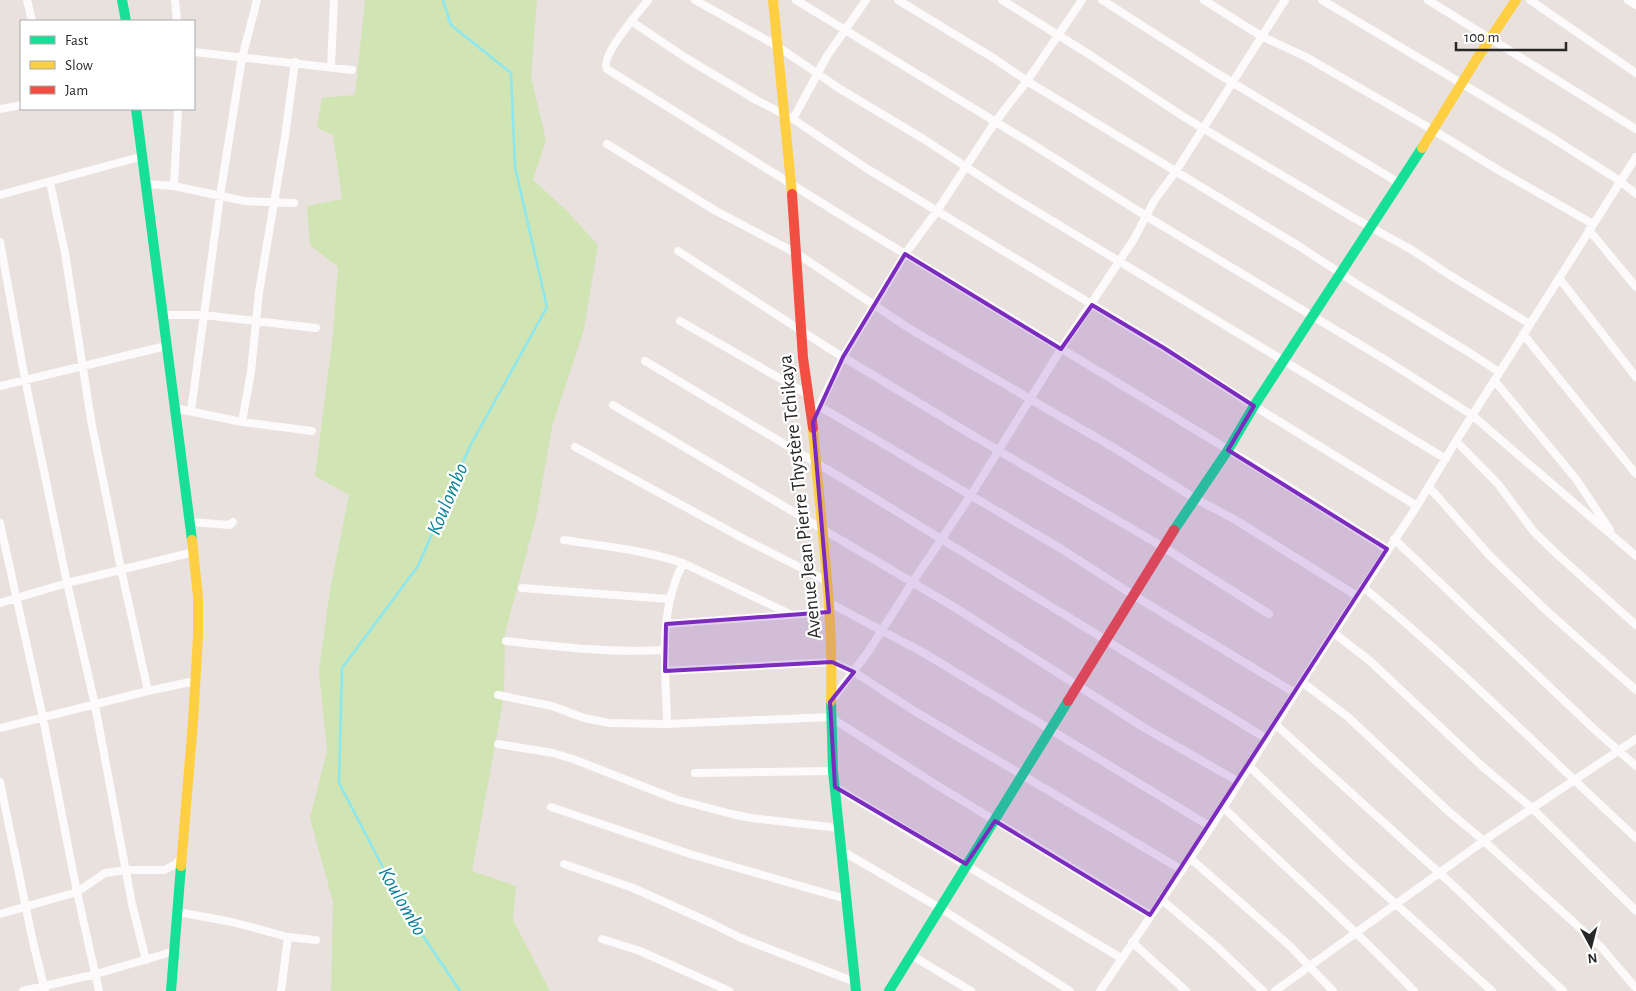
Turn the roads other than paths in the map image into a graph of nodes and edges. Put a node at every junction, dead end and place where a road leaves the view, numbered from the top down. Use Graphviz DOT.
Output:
graph roads {
  1 [pos="27,0"];
  2 [pos="122,0"];
  3 [pos="176,0"];
  4 [pos="258,0"];
  5 [pos="334,0"];
  6 [pos="648,0"];
  7 [pos="695,0"];
  8 [pos="773,0"];
  9 [pos="796,0"];
  10 [pos="866,0"];
  11 [pos="898,0"];
  12 [pos="1002,0"];
  13 [pos="1082,0"];
  14 [pos="1102,0"];
  15 [pos="1204,0"];
  16 [pos="1285,0"];
  17 [pos="1322,0"];
  18 [pos="1428,0"];
  19 [pos="1516,0"];
  20 [pos="1530,0"];
  21 [pos="1628,0"];
  22 [pos="1636,5"];
  23 [pos="32,20"];
  24 [pos="126,20"];
  25 [pos="177,20"];
  26 [pos="631,22"];
  27 [pos="844,29"];
  28 [pos="1058,35"];
  29 [pos="1261,36"];
  30 [pos="1491,39"];
  31 [pos="777,46"];
  32 [pos="195,52"];
  33 [pos="242,58"];
  34 [pos="295,62"];
  35 [pos="331,67"];
  36 [pos="352,70"];
  37 [pos="817,74"];
  38 [pos="1636,74"];
  39 [pos="1027,81"];
  40 [pos="1232,83"];
  41 [pos="1462,84"];
  42 [pos="20,105"];
  43 [pos="0,109"];
  44 [pos="136,110"];
  45 [pos="178,110"];
  46 [pos="789,117"];
  47 [pos="995,122"];
  48 [pos="1203,128"];
  49 [pos="1636,129"];
  50 [pos="1433,130"];
  51 [pos="607,144"];
  52 [pos="143,156"];
  53 [pos="1636,157"];
  54 [pos="965,167"];
  55 [pos="1176,171"];
  56 [pos="1620,181"];
  57 [pos="50,182"];
  58 [pos="1399,183"];
  59 [pos="146,184"];
  60 [pos="791,185"];
  61 [pos="174,186"];
  62 [pos="1636,194"];
  63 [pos="0,195"];
  64 [pos="220,196"];
  65 [pos="275,202"];
  66 [pos="294,203"];
  67 [pos="937,211"];
  68 [pos="1146,216"];
  69 [pos="1591,227"];
  70 [pos="1371,228"];
  71 [pos="0,242"];
  72 [pos="678,251"];
  73 [pos="796,253"];
  74 [pos="905,254"];
  75 [pos="1120,262"];
  76 [pos="1341,273"];
  77 [pos="1559,278"];
  78 [pos="1636,286"];
  79 [pos="875,305"];
  80 [pos="1092,305"];
  81 [pos="162,315"];
  82 [pos="203,315"];
  83 [pos="1313,316"];
  84 [pos="256,320"];
  85 [pos="680,321"];
  86 [pos="1530,324"];
  87 [pos="316,328"];
  88 [pos="801,331"];
  89 [pos="1523,334"];
  90 [pos="166,346"];
  91 [pos="1061,350"];
  92 [pos="843,357"];
  93 [pos="1284,360"];
  94 [pos="645,361"];
  95 [pos="84,365"];
  96 [pos="1499,372"];
  97 [pos="1636,377"];
  98 [pos="25,379"];
  99 [pos="1494,380"];
  100 [pos="0,386"];
  101 [pos="809,395"];
  102 [pos="1031,400"];
  103 [pos="613,405"];
  104 [pos="819,406"];
  105 [pos="1254,406"];
  106 [pos="174,408"];
  107 [pos="191,411"];
  108 [pos="1472,415"];
  109 [pos="242,422"];
  110 [pos="813,422"];
  111 [pos="312,431"];
  112 [pos="1456,441"];
  113 [pos="575,447"];
  114 [pos="999,450"];
  115 [pos="1228,450"];
  116 [pos="1446,459"];
  117 [pos="815,463"];
  118 [pos="1636,474"];
  119 [pos="1429,487"];
  120 [pos="971,495"];
  121 [pos="1196,499"];
  122 [pos="1417,506"];
  123 [pos="190,522"];
  124 [pos="233,522"];
  125 [pos="0,523"];
  126 [pos="822,529"];
  127 [pos="1616,538"];
  128 [pos="941,539"];
  129 [pos="1394,539"];
  130 [pos="564,540"];
  131 [pos="1163,547"];
  132 [pos="1387,549"];
  133 [pos="194,552"];
  134 [pos="1636,556"];
  135 [pos="683,563"];
  136 [pos="121,570"];
  137 [pos="828,581"];
  138 [pos="912,582"];
  139 [pos="68,583"];
  140 [pos="1364,587"];
  141 [pos="522,588"];
  142 [pos="1133,596"];
  143 [pos="1357,596"];
  144 [pos="16,598"];
  145 [pos="669,599"];
  146 [pos="0,603"];
  147 [pos="829,607"];
  148 [pos="790,614"];
  149 [pos="1269,614"];
  150 [pos="666,624"];
  151 [pos="1636,625"];
  152 [pos="882,631"];
  153 [pos="1334,633"];
  154 [pos="506,641"];
  155 [pos="1106,641"];
  156 [pos="665,650"];
  157 [pos="832,662"];
  158 [pos="665,671"];
  159 [pos="854,672"];
  160 [pos="195,681"];
  161 [pos="1302,682"];
  162 [pos="1078,685"];
  163 [pos="1636,690"];
  164 [pos="148,691"];
  165 [pos="1295,693"];
  166 [pos="498,696"];
  167 [pos="830,702"];
  168 [pos="95,705"];
  169 [pos="830,717"];
  170 [pos="43,718"];
  171 [pos="667,724"];
  172 [pos="1275,724"];
  173 [pos="0,728"];
  174 [pos="1050,730"];
  175 [pos="1267,739"];
  176 [pos="1636,739"];
  177 [pos="498,744"];
  178 [pos="1618,751"];
  179 [pos="1249,766"];
  180 [pos="1636,766"];
  181 [pos="833,771"];
  182 [pos="695,774"];
  183 [pos="1022,775"];
  184 [pos="1575,780"];
  185 [pos="0,782"];
  186 [pos="1238,782"];
  187 [pos="835,787"];
  188 [pos="551,807"];
  189 [pos="1223,808"];
  190 [pos="1533,809"];
  191 [pos="995,821"];
  192 [pos="1211,827"];
  193 [pos="839,828"];
  194 [pos="1636,838"];
  195 [pos="1484,841"];
  196 [pos="842,851"];
  197 [pos="183,855"];
  198 [pos="1190,858"];
  199 [pos="564,864"];
  200 [pos="966,864"];
  201 [pos="126,870"];
  202 [pos="1182,870"];
  203 [pos="1440,873"];
  204 [pos="77,892"];
  205 [pos="846,899"];
  206 [pos="1161,899"];
  207 [pos="1396,905"];
  208 [pos="26,907"];
  209 [pos="940,908"];
  210 [pos="1636,911"];
  211 [pos="178,912"];
  212 [pos="0,914"];
  213 [pos="1150,915"];
  214 [pos="1356,932"];
  215 [pos="288,937"];
  216 [pos="602,939"];
  217 [pos="316,940"];
  218 [pos="1132,942"];
  219 [pos="175,951"];
  220 [pos="911,955"];
  221 [pos="1121,958"];
  222 [pos="146,960"];
  223 [pos="1309,966"];
  224 [pos="96,974"];
  225 [pos="855,986"];
  226 [pos="45,988"];
  227 [pos="1633,988"];
  228 [pos="23,991"];
  229 [pos="99,991"];
  230 [pos="171,991"];
  231 [pos="281,991"];
  232 [pos="729,991"];
  233 [pos="888,991"];
  234 [pos="971,991"];
  235 [pos="1070,991"];
  236 [pos="1100,991"];
  237 [pos="1186,991"];
  238 [pos="1263,991"];
  239 [pos="1275,991"];
  240 [pos="1333,991"];
  241 [pos="1414,991"];
  242 [pos="1492,991"];
  243 [pos="1563,991"];
  1 -- 23 [label="street"];
  2 -- 24 [label="street"];
  3 -- 25 [label="street"];
  4 -- 33 [label="street"];
  5 -- 35 [label="street"];
  6 -- 26 [label="street"];
  7 -- 31 [label="street"];
  8 -- 31 [label="street, Avenue Jean Pierre Thystère Tchikaya"];
  9 -- 27 [label="street"];
  10 -- 27 [label="street"];
  11 -- 39 [label="street"];
  12 -- 28 [label="street"];
  13 -- 28 [label="street"];
  14 -- 40 [label="street"];
  15 -- 29 [label="street"];
  16 -- 29 [label="street"];
  17 -- 41 [label="street"];
  18 -- 30 [label="street"];
  19 -- 30 [label="street"];
  20 -- 38 [label="street"];
  21 -- 22 [label="street"];
  26 -- 46 [label="street"];
  26 -- 60 [label="street"];
  27 -- 37 [label="street"];
  27 -- 47 [label="street"];
  28 -- 39 [label="street"];
  28 -- 48 [label="street"];
  29 -- 40 [label="street"];
  29 -- 50 [label="street"];
  30 -- 41 [label="street"];
  30 -- 49 [label="street"];
  31 -- 37 [label="street"];
  31 -- 46 [label="street, Avenue Jean Pierre Thystère Tchikaya"];
  32 -- 33 [label="street"];
  33 -- 34 [label="street"];
  33 -- 64 [label="street"];
  34 -- 35 [label="street"];
  34 -- 65 [label="street"];
  35 -- 36 [label="street"];
  37 -- 46 [label="street"];
  37 -- 54 [label="street"];
  39 -- 47 [label="street"];
  39 -- 55 [label="street"];
  40 -- 48 [label="street"];
  40 -- 58 [label="street"];
  41 -- 50 [label="street"];
  41 -- 56 [label="street"];
  42 -- 43 [label="street"];
  44 -- 52 [label="street"];
  45 -- 61 [label="street"];
  46 -- 60 [label="street, Avenue Jean Pierre Thystère Tchikaya"];
  46 -- 67 [label="street"];
  47 -- 54 [label="street"];
  47 -- 68 [label="street"];
  48 -- 55 [label="street"];
  48 -- 70 [label="street"];
  50 -- 58 [label="street"];
  50 -- 69 [label="street"];
  51 -- 73 [label="street"];
  52 -- 57 [label="street"];
  52 -- 59 [label="street"];
  53 -- 56 [label="street"];
  54 -- 67 [label="street"];
  54 -- 75 [label="street"];
  55 -- 68 [label="street"];
  55 -- 76 [label="street"];
  56 -- 62 [label="street"];
  56 -- 69 [label="street"];
  57 -- 63 [label="street"];
  57 -- 95 [label="street"];
  58 -- 70 [label="street"];
  59 -- 61 [label="street"];
  59 -- 81 [label="street"];
  60 -- 73 [label="street, Avenue Jean Pierre Thystère Tchikaya"];
  60 -- 74 [label="street"];
  61 -- 64 [label="street"];
  64 -- 65 [label="street"];
  64 -- 82 [label="street"];
  65 -- 66 [label="street"];
  65 -- 84 [label="street"];
  67 -- 74 [label="street"];
  67 -- 80 [label="street"];
  68 -- 75 [label="street"];
  68 -- 83 [label="street"];
  69 -- 77 [label="street"];
  69 -- 78 [label="street"];
  70 -- 76 [label="street"];
  70 -- 86 [label="street"];
  71 -- 98 [label="street"];
  72 -- 88 [label="street"];
  73 -- 79 [label="street"];
  73 -- 88 [label="street, Avenue Jean Pierre Thystère Tchikaya"];
  74 -- 79 [label="street"];
  74 -- 91 [label="street"];
  75 -- 80 [label="street"];
  75 -- 93 [label="street"];
  76 -- 83 [label="street"];
  76 -- 96 [label="street"];
  77 -- 86 [label="street"];
  77 -- 97 [label="street"];
  79 -- 92 [label="street"];
  79 -- 102 [label="street"];
  80 -- 91 [label="street"];
  80 -- 105 [label="street"];
  81 -- 82 [label="street"];
  81 -- 90 [label="street"];
  82 -- 84 [label="street"];
  82 -- 107 [label="street"];
  83 -- 93 [label="street"];
  83 -- 108 [label="street"];
  84 -- 87 [label="street"];
  84 -- 109 [label="street"];
  85 -- 101 [label="street"];
  86 -- 89 [label="street"];
  88 -- 92 [label="street"];
  88 -- 101 [label="street, Avenue Jean Pierre Thystère Tchikaya"];
  89 -- 96 [label="street"];
  89 -- 118 [label="street"];
  90 -- 95 [label="street"];
  90 -- 106 [label="street"];
  91 -- 102 [label="street"];
  91 -- 115 [label="street"];
  92 -- 104 [label="street"];
  92 -- 114 [label="street"];
  93 -- 105 [label="street"];
  93 -- 116 [label="street"];
  94 -- 117 [label="street"];
  95 -- 98 [label="street"];
  95 -- 136 [label="street"];
  96 -- 99 [label="street"];
  98 -- 100 [label="street"];
  98 -- 139 [label="street"];
  99 -- 108 [label="street"];
  99 -- 127 [label="street"];
  101 -- 110 [label="street, Avenue Jean Pierre Thystère Tchikaya"];
  102 -- 114 [label="street"];
  102 -- 121 [label="street"];
  103 -- 126 [label="street"];
  104 -- 110 [label="street"];
  104 -- 120 [label="street"];
  105 -- 115 [label="street"];
  105 -- 122 [label="street"];
  106 -- 107 [label="street"];
  106 -- 123 [label="street"];
  107 -- 109 [label="street"];
  108 -- 112 [label="street"];
  108 -- 127 [label="street"];
  109 -- 111 [label="street"];
  110 -- 117 [label="street, Avenue Jean Pierre Thystère Tchikaya"];
  112 -- 116 [label="street"];
  112 -- 151 [label="street"];
  113 -- 137 [label="street"];
  114 -- 120 [label="street"];
  114 -- 131 [label="street"];
  115 -- 121 [label="street"];
  115 -- 132 [label="street"];
  116 -- 119 [label="street"];
  117 -- 126 [label="street, Avenue Jean Pierre Thystère Tchikaya"];
  117 -- 128 [label="street"];
  119 -- 122 [label="street"];
  119 -- 163 [label="street"];
  120 -- 128 [label="street"];
  120 -- 142 [label="street"];
  121 -- 131 [label="street"];
  121 -- 143 [label="street"];
  122 -- 129 [label="street"];
  123 -- 124 [label="street"];
  123 -- 133 [label="street"];
  125 -- 144 [label="street"];
  126 -- 137 [label="street, Avenue Jean Pierre Thystère Tchikaya"];
  126 -- 138 [label="street"];
  127 -- 134 [label="street"];
  128 -- 138 [label="street"];
  128 -- 155 [label="street"];
  129 -- 132 [label="street"];
  129 -- 178 [label="street"];
  130 -- 135 [label="street"];
  131 -- 142 [label="street"];
  131 -- 149 [label="street"];
  132 -- 140 [label="street"];
  133 -- 136 [label="street"];
  133 -- 160 [label="street"];
  135 -- 145 [label="street"];
  135 -- 148 [label="street"];
  136 -- 139 [label="street"];
  136 -- 164 [label="street"];
  137 -- 147 [label="street, Avenue Jean Pierre Thystère Tchikaya"];
  138 -- 152 [label="street"];
  138 -- 162 [label="street"];
  139 -- 144 [label="street"];
  139 -- 168 [label="street"];
  140 -- 143 [label="street"];
  140 -- 184 [label="street"];
  141 -- 145 [label="street"];
  142 -- 155 [label="street"];
  142 -- 165 [label="street"];
  143 -- 153 [label="street"];
  144 -- 146 [label="street"];
  144 -- 170 [label="street"];
  145 -- 150 [label="street"];
  147 -- 148 [label="street"];
  147 -- 152 [label="street"];
  147 -- 157 [label="street, Avenue Jean Pierre Thystère Tchikaya"];
  148 -- 150 [label="street"];
  150 -- 156 [label="street"];
  152 -- 159 [label="street"];
  152 -- 174 [label="street"];
  153 -- 161 [label="street"];
  153 -- 190 [label="street"];
  154 -- 156 [label="street"];
  155 -- 162 [label="street"];
  155 -- 175 [label="street"];
  156 -- 158 [label="street"];
  157 -- 158 [label="street"];
  157 -- 159 [label="street"];
  157 -- 167 [label="street, Avenue Jean Pierre Thystère Tchikaya"];
  158 -- 171 [label="street"];
  159 -- 167 [label="street"];
  159 -- 183 [label="street"];
  160 -- 164 [label="street"];
  160 -- 197 [label="street"];
  161 -- 165 [label="street"];
  161 -- 195 [label="street"];
  162 -- 174 [label="street"];
  162 -- 186 [label="street"];
  164 -- 168 [label="street"];
  165 -- 172 [label="street"];
  166 -- 171 [label="street"];
  167 -- 169 [label="street, Avenue Jean Pierre Thystère Tchikaya"];
  168 -- 170 [label="street"];
  168 -- 201 [label="street"];
  169 -- 171 [label="street"];
  169 -- 181 [label="street, Avenue Jean Pierre Thystère Tchikaya"];
  169 -- 191 [label="street"];
  170 -- 173 [label="street"];
  170 -- 204 [label="street"];
  172 -- 175 [label="street"];
  172 -- 203 [label="street"];
  174 -- 183 [label="street"];
  174 -- 192 [label="street"];
  175 -- 179 [label="street"];
  176 -- 178 [label="street"];
  177 -- 193 [label="street"];
  178 -- 180 [label="street"];
  178 -- 184 [label="street"];
  179 -- 186 [label="street"];
  179 -- 207 [label="street"];
  181 -- 182 [label="street"];
  181 -- 187 [label="street, Avenue Jean Pierre Thystère Tchikaya"];
  183 -- 191 [label="street"];
  183 -- 202 [label="street"];
  184 -- 190 [label="street"];
  184 -- 194 [label="street"];
  185 -- 208 [label="street"];
  186 -- 189 [label="street"];
  187 -- 193 [label="street, Avenue Jean Pierre Thystère Tchikaya"];
  187 -- 200 [label="street"];
  188 -- 205 [label="street"];
  189 -- 192 [label="street"];
  189 -- 214 [label="street"];
  190 -- 195 [label="street"];
  190 -- 210 [label="street"];
  191 -- 200 [label="street"];
  191 -- 213 [label="street"];
  192 -- 198 [label="street"];
  193 -- 196 [label="street, Avenue Jean Pierre Thystère Tchikaya"];
  195 -- 203 [label="street"];
  195 -- 227 [label="street"];
  196 -- 205 [label="street, Avenue Jean Pierre Thystère Tchikaya"];
  196 -- 209 [label="street"];
  197 -- 201 [label="street"];
  197 -- 211 [label="street"];
  198 -- 202 [label="street"];
  198 -- 223 [label="street"];
  199 -- 225 [label="street"];
  200 -- 209 [label="street"];
  200 -- 221 [label="street"];
  201 -- 204 [label="street"];
  201 -- 222 [label="street"];
  202 -- 206 [label="street"];
  203 -- 207 [label="street"];
  203 -- 243 [label="street"];
  204 -- 208 [label="street"];
  204 -- 224 [label="street"];
  205 -- 225 [label="street, Avenue Jean Pierre Thystère Tchikaya"];
  206 -- 213 [label="street"];
  206 -- 238 [label="street"];
  207 -- 214 [label="street"];
  207 -- 242 [label="street"];
  208 -- 212 [label="street"];
  208 -- 226 [label="street"];
  209 -- 220 [label="street"];
  209 -- 235 [label="street"];
  211 -- 215 [label="street"];
  211 -- 219 [label="street"];
  213 -- 218 [label="street"];
  214 -- 223 [label="street"];
  214 -- 241 [label="street"];
  215 -- 217 [label="street"];
  215 -- 231 [label="street"];
  216 -- 232 [label="street"];
  218 -- 221 [label="street"];
  218 -- 237 [label="street"];
  219 -- 222 [label="street"];
  219 -- 230 [label="street"];
  220 -- 233 [label="street"];
  220 -- 234 [label="street"];
  221 -- 236 [label="street"];
  222 -- 224 [label="street"];
  223 -- 239 [label="street"];
  223 -- 240 [label="street"];
  224 -- 226 [label="street"];
  224 -- 229 [label="street"];
  226 -- 228 [label="street"];
}
